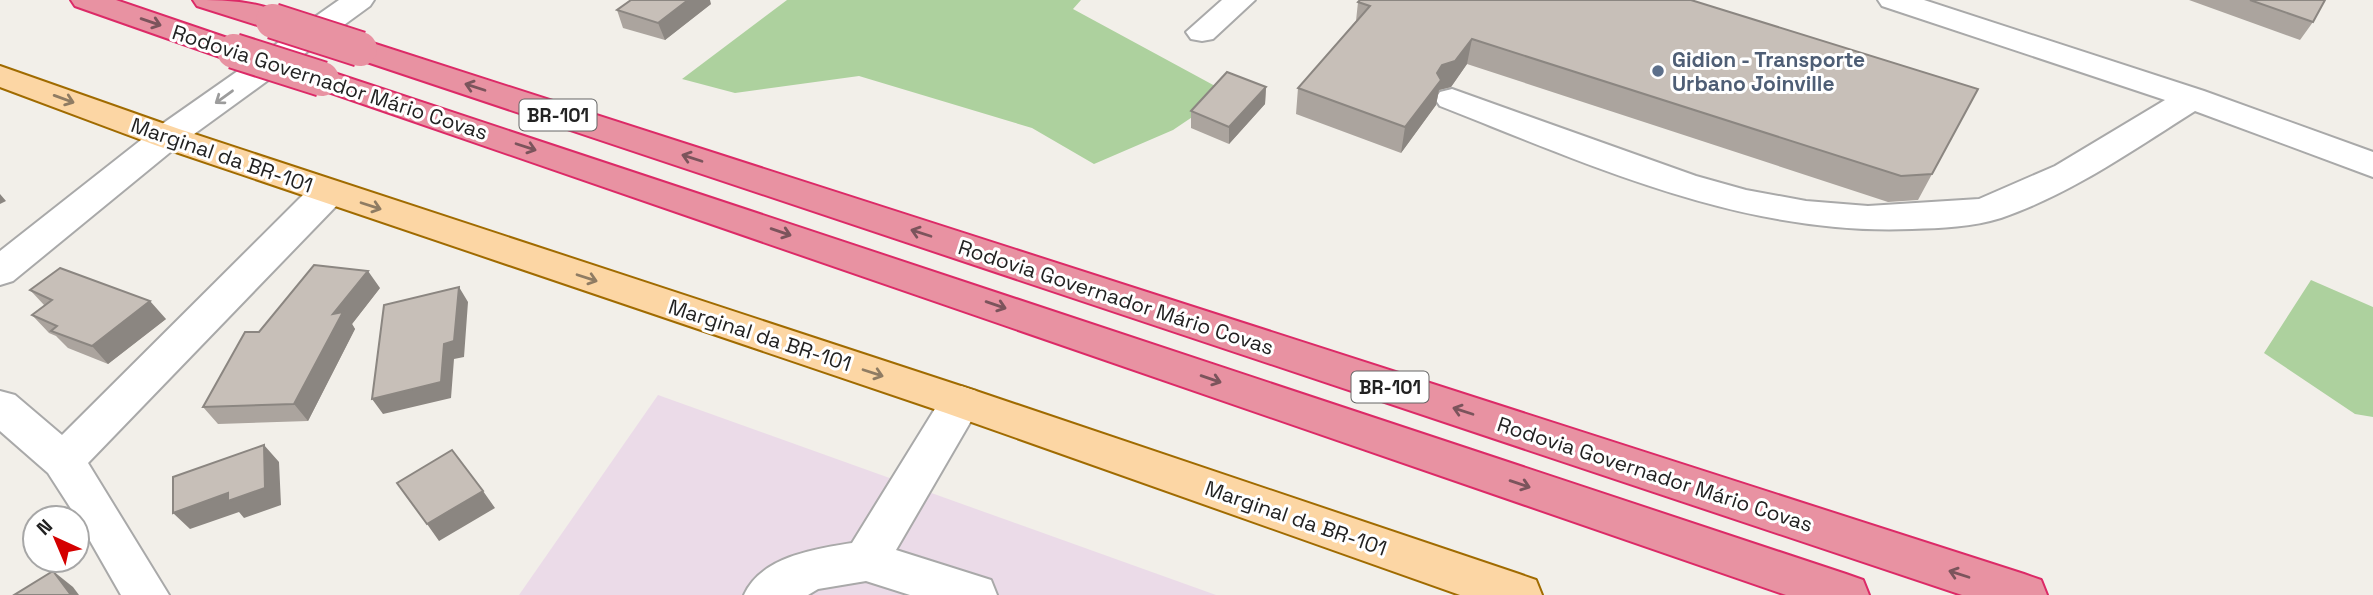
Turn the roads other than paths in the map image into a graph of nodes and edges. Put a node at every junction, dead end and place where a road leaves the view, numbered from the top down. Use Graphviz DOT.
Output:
graph roads {
  1 [pos="86,0"];
  2 [pos="208,0"];
  3 [pos="359,0"];
  4 [pos="1240,0"];
  5 [pos="1893,0"];
  6 [pos="1202,32"];
  7 [pos="0,76"];
  8 [pos="2192,98"];
  9 [pos="1452,99"];
  10 [pos="167,137"];
  11 [pos="2373,164"];
  12 [pos="328,192"];
  13 [pos="0,271"];
  14 [pos="961,402"];
  15 [pos="0,407"];
  16 [pos="63,461"];
  17 [pos="866,561"];
  18 [pos="146,595"];
  19 [pos="767,595"];
  20 [pos="974,595"];
  21 [pos="1519,595"];
  22 [pos="1846,595"];
  23 [pos="2024,595"];
  1 -- 22 [label="highway, Rodovia Governador Mário Covas / BR-101, one-way, bridge"];
  23 -- 2 [label="highway, Rodovia Governador Mário Covas / BR-101, one-way, bridge"];
  3 -- 10 [label="street, one-way"];
  4 -- 6 [label="street"];
  5 -- 8 [label="street"];
  7 -- 10 [label="main road, Marginal da BR-101, one-way"];
  8 -- 9 [label="street"];
  8 -- 11 [label="street"];
  10 -- 12 [label="main road, Marginal da BR-101"];
  10 -- 13 [label="street"];
  12 -- 14 [label="main road, Marginal da BR-101, one-way"];
  12 -- 16 [label="street"];
  14 -- 17 [label="street"];
  14 -- 21 [label="main road, Marginal da BR-101"];
  15 -- 16 [label="street"];
  16 -- 18 [label="street"];
  17 -- 19 [label="street"];
  17 -- 20 [label="street"];
}
